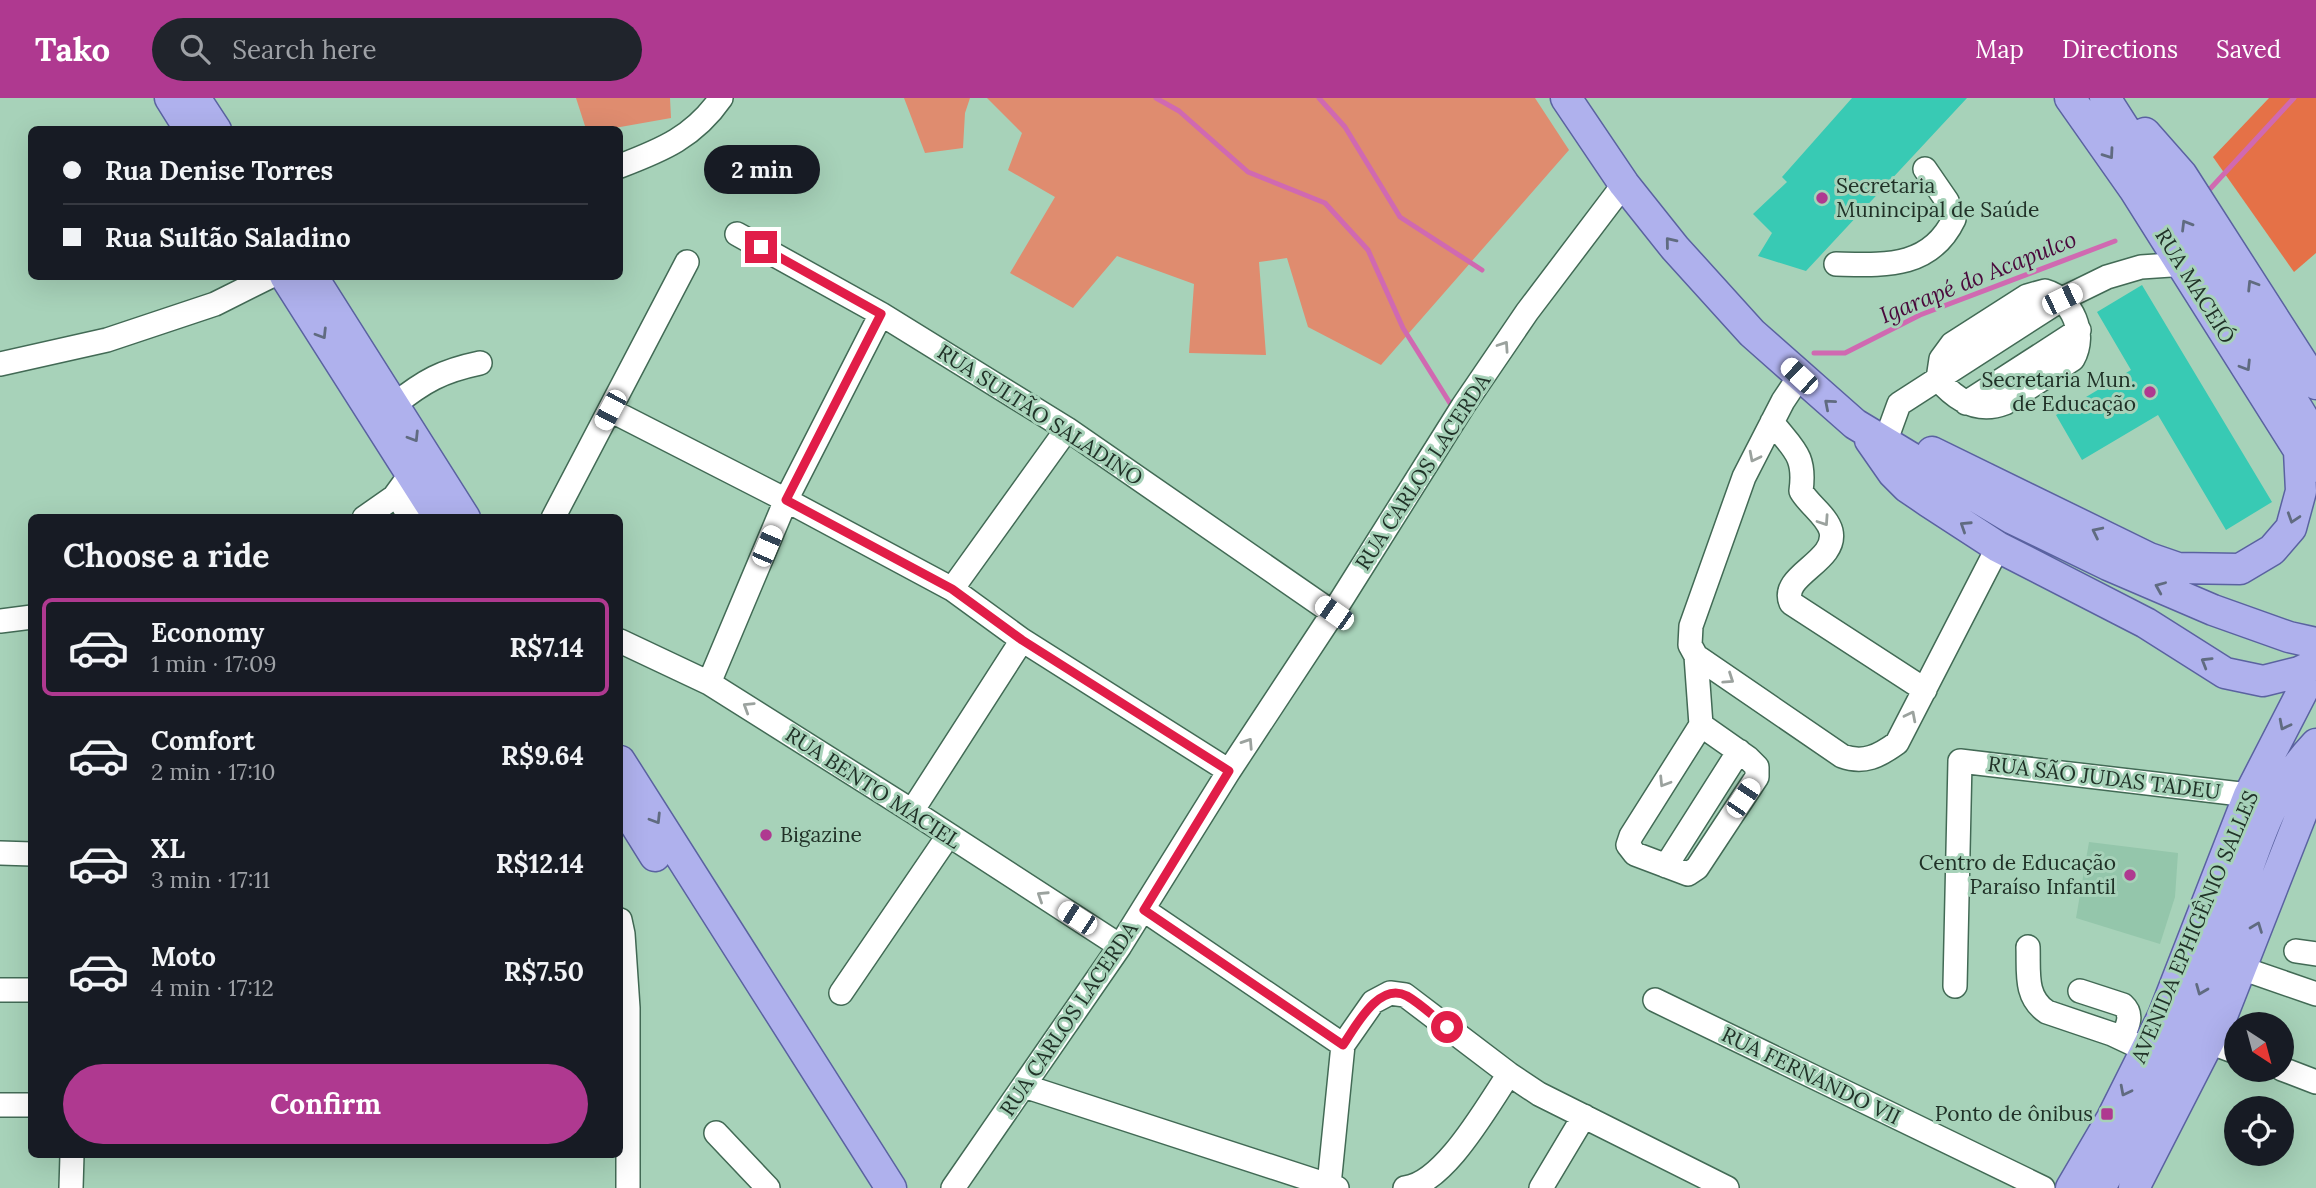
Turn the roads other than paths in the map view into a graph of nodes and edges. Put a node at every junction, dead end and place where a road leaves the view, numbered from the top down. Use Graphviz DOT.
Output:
graph roads {
  1 [pos="170,98"];
  2 [pos="195,98"];
  3 [pos="721,98"];
  4 [pos="1566,98"];
  5 [pos="2070,98"];
  6 [pos="2108,98"];
  7 [pos="188,126"];
  8 [pos="213,126"];
  9 [pos="623,165"];
  10 [pos="1925,169"];
  11 [pos="1624,184"];
  12 [pos="737,234"];
  13 [pos="2180,261"];
  14 [pos="687,262"];
  15 [pos="1836,264"];
  16 [pos="263,280"];
  17 [pos="288,280"];
  18 [pos="317,280"];
  19 [pos="2062,299"];
  20 [pos="881,314"];
  21 [pos="480,363"];
  22 [pos="0,364"];
  23 [pos="1799,376"];
  24 [pos="1938,379"];
  25 [pos="2316,384"];
  26 [pos="394,405"];
  27 [pos="610,410"];
  28 [pos="1772,422"];
  29 [pos="1067,429"];
  30 [pos="1876,434"];
  31 [pos="2308,445"];
  32 [pos="410,475"];
  33 [pos="2316,477"];
  34 [pos="786,500"];
  35 [pos="421,513"];
  36 [pos="370,514"];
  37 [pos="462,514"];
  38 [pos="555,514"];
  39 [pos="1998,547"];
  40 [pos="952,589"];
  41 [pos="1334,613"];
  42 [pos="28,618"];
  43 [pos="0,621"];
  44 [pos="1022,640"];
  45 [pos="623,643"];
  46 [pos="2316,643"];
  47 [pos="1696,656"];
  48 [pos="2316,664"];
  49 [pos="709,683"];
  50 [pos="1925,690"];
  51 [pos="1701,725"];
  52 [pos="2316,744"];
  53 [pos="623,767"];
  54 [pos="1229,771"];
  55 [pos="2316,777"];
  56 [pos="2249,795"];
  57 [pos="623,804"];
  58 [pos="912,811"];
  59 [pos="948,836"];
  60 [pos="0,853"];
  61 [pos="28,854"];
  62 [pos="687,887"];
  63 [pos="1144,910"];
  64 [pos="623,934"];
  65 [pos="1121,946"];
  66 [pos="2028,947"];
  67 [pos="2241,968"];
  68 [pos="1955,986"];
  69 [pos="0,990"];
  70 [pos="28,990"];
  71 [pos="2080,991"];
  72 [pos="841,993"];
  73 [pos="2316,994"];
  74 [pos="1655,1000"];
  75 [pos="624,1008"];
  76 [pos="2209,1042"];
  77 [pos="2134,1044"];
  78 [pos="1343,1045"];
  79 [pos="2224,1048"];
  80 [pos="1509,1074"];
  81 [pos="2294,1074"];
  82 [pos="2316,1082"];
  83 [pos="1024,1086"];
  84 [pos="0,1105"];
  85 [pos="28,1105"];
  86 [pos="1584,1116"];
  87 [pos="624,1122"];
  88 [pos="716,1133"];
  89 [pos="72,1158"];
  90 [pos="1333,1187"];
  91 [pos="71,1188"];
  92 [pos="628,1188"];
  93 [pos="768,1188"];
  94 [pos="868,1188"];
  95 [pos="891,1188"];
  96 [pos="953,1188"];
  97 [pos="1405,1188"];
  98 [pos="1541,1188"];
  99 [pos="1727,1188"];
  100 [pos="2043,1188"];
  101 [pos="2071,1188"];
  102 [pos="2100,1188"];
  103 [pos="2134,1188"];
  1 -- 7 [label="main road"];
  2 -- 8 [label="main road"];
  3 -- 9 [label="street"];
  4 -- 11 [label="main road"];
  5 -- 13 [label="main road, RUA MACEIÓ, one-way"];
  25 -- 6 [label="main road, one-way"];
  31 -- 6 [label="main road, RUA MACEIÓ, one-way"];
  10 -- 15 [label="street"];
  23 -- 11 [label="main road, one-way"];
  41 -- 11 [label="street, RUA CARLOS LACERDA, one-way"];
  12 -- 20 [label="street, RUA SULTÃO SALADINO"];
  13 -- 19 [label="street"];
  13 -- 31 [label="main road, RUA MACEIÓ, one-way"];
  14 -- 27 [label="street"];
  16 -- 22 [label="street"];
  17 -- 32 [label="main road, one-way"];
  18 -- 26 [label="main road"];
  19 -- 24 [label="street"];
  19 -- 24 [label="street"];
  20 -- 29 [label="street, RUA SULTÃO SALADINO"];
  20 -- 34 [label="street"];
  21 -- 26 [label="street"];
  23 -- 28 [label="street"];
  30 -- 23 [label="main road, one-way"];
  24 -- 30 [label="street"];
  26 -- 37 [label="main road, one-way"];
  27 -- 34 [label="street"];
  27 -- 38 [label="street"];
  28 -- 47 [label="street, one-way"];
  28 -- 50 [label="street, one-way"];
  29 -- 40 [label="street"];
  29 -- 41 [label="street, RUA SULTÃO SALADINO"];
  31 -- 30 [label="main road, one-way"];
  39 -- 30 [label="main road, one-way"];
  46 -- 30 [label="main road, one-way"];
  31 -- 33 [label="main road, RUA MACEIÓ"];
  32 -- 35 [label="main road"];
  32 -- 36 [label="street"];
  34 -- 40 [label="street"];
  34 -- 49 [label="street"];
  48 -- 39 [label="main road, one-way"];
  39 -- 50 [label="street"];
  40 -- 44 [label="street"];
  54 -- 41 [label="street, RUA CARLOS LACERDA, one-way"];
  42 -- 43 [label="street"];
  44 -- 54 [label="street"];
  44 -- 58 [label="street"];
  45 -- 49 [label="street, RUA BENTO MACIEL"];
  47 -- 50 [label="street, one-way"];
  47 -- 51 [label="street"];
  48 -- 56 [label="main road, AVENIDA EPHIGÊNIO SALLES, one-way"];
  58 -- 49 [label="street, RUA BENTO MACIEL, one-way"];
  51 -- 51 [label="street, one-way"];
  52 -- 102 [label="main road, one-way"];
  53 -- 62 [label="main road, one-way"];
  54 -- 63 [label="street, RUA CARLOS LACERDA"];
  67 -- 55 [label="main road, one-way"];
  56 -- 68 [label="street, RUA SÃO JUDAS TADEU"];
  56 -- 77 [label="main road, AVENIDA EPHIGÊNIO SALLES"];
  57 -- 62 [label="main road"];
  58 -- 59 [label="street, RUA BENTO MACIEL"];
  65 -- 59 [label="street, RUA BENTO MACIEL, one-way"];
  59 -- 72 [label="street"];
  60 -- 61 [label="street"];
  62 -- 94 [label="main road"];
  62 -- 95 [label="main road"];
  63 -- 65 [label="street, RUA CARLOS LACERDA"];
  63 -- 78 [label="street"];
  64 -- 75 [label="street"];
  65 -- 83 [label="street, RUA CARLOS LACERDA"];
  66 -- 77 [label="street"];
  67 -- 73 [label="street"];
  67 -- 76 [label="main road"];
  69 -- 70 [label="street"];
  71 -- 77 [label="street"];
  74 -- 100 [label="street, RUA FERNANDO VII"];
  75 -- 87 [label="street"];
  76 -- 79 [label="street"];
  76 -- 103 [label="main road"];
  77 -- 101 [label="main road, AVENIDA EPHIGÊNIO SALLES, one-way"];
  78 -- 80 [label="street"];
  78 -- 90 [label="street"];
  80 -- 86 [label="street"];
  80 -- 97 [label="street"];
  81 -- 82 [label="street"];
  83 -- 90 [label="street"];
  83 -- 96 [label="street, RUA CARLOS LACERDA"];
  84 -- 85 [label="street"];
  86 -- 98 [label="street"];
  86 -- 99 [label="street"];
  87 -- 92 [label="street"];
  88 -- 93 [label="street"];
  89 -- 91 [label="street"];
}
